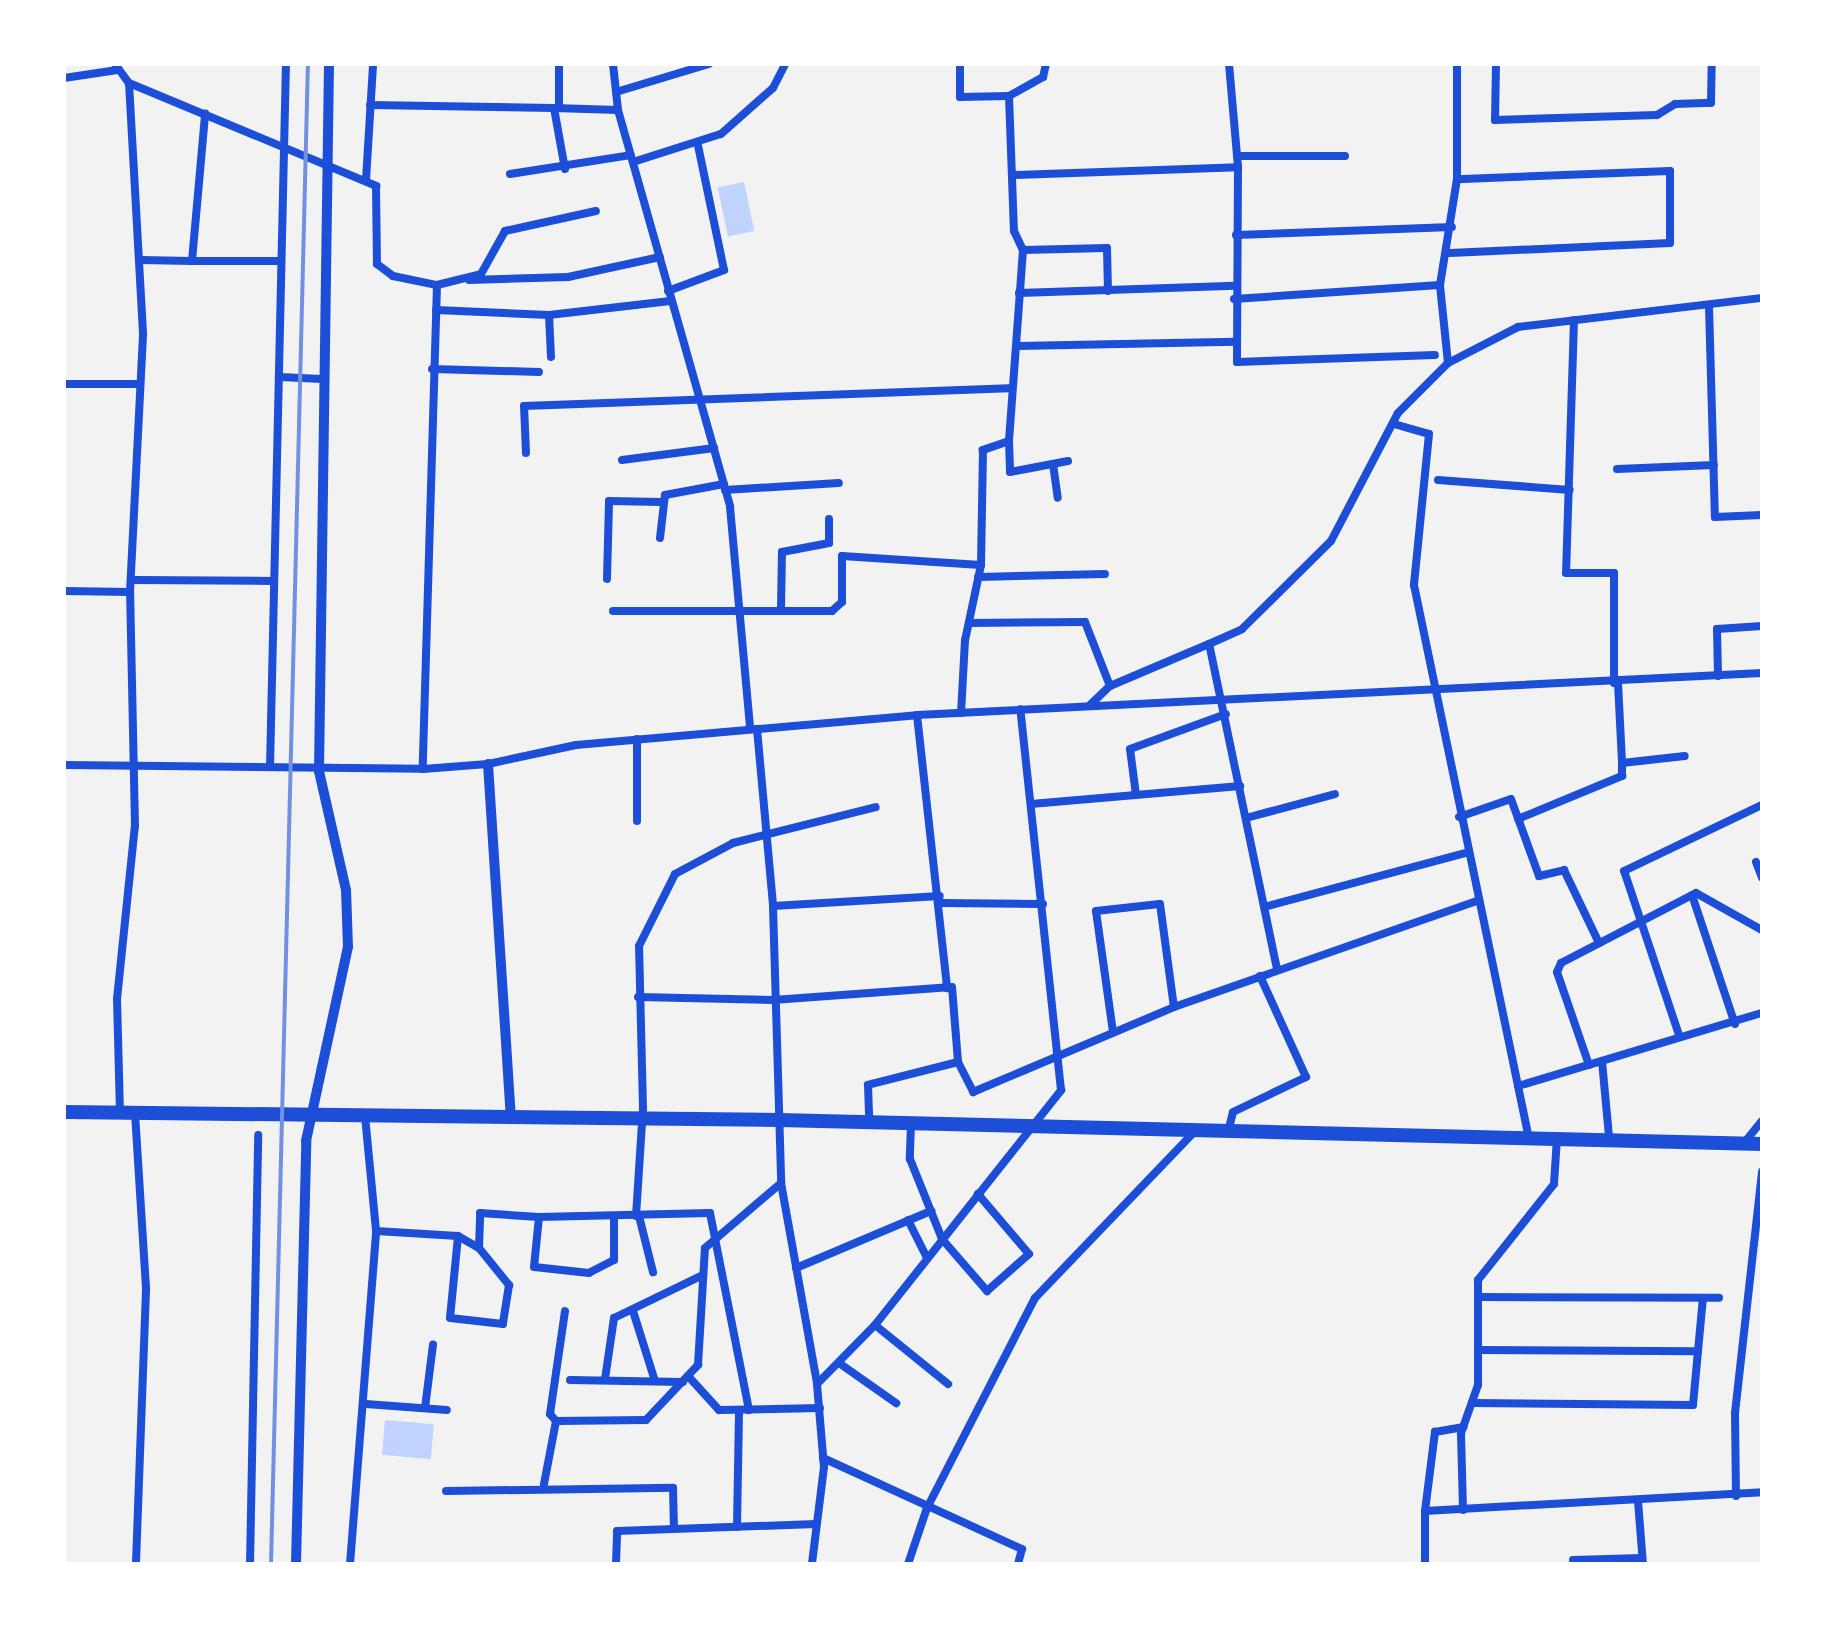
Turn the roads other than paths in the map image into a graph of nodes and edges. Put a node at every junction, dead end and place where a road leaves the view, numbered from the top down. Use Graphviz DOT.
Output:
graph roads {
  1 [pos="286,64"];
  2 [pos="329,64"];
  3 [pos="373,64"];
  4 [pos="559,64"];
  5 [pos="613,64"];
  6 [pos="709,64"];
  7 [pos="785,64"];
  8 [pos="960,64"];
  9 [pos="1046,64"];
  10 [pos="1229,64"];
  11 [pos="1457,64"];
  12 [pos="1496,64"];
  13 [pos="1712,64"];
  14 [pos="116,67"];
  15 [pos="64,78"];
  16 [pos="129,83"];
  17 [pos="616,92"];
  18 [pos="1009,96"];
  19 [pos="370,105"];
  20 [pos="556,108"];
  21 [pos="618,110"];
  22 [pos="205,114"];
  23 [pos="284,146"];
  24 [pos="698,146"];
  25 [pos="1237,156"];
  26 [pos="1345,156"];
  27 [pos="632,158"];
  28 [pos="327,163"];
  29 [pos="1238,167"];
  30 [pos="565,169"];
  31 [pos="510,174"];
  32 [pos="1013,175"];
  33 [pos="1457,179"];
  34 [pos="366,180"];
  35 [pos="596,211"];
  36 [pos="1452,227"];
  37 [pos="1236,235"];
  38 [pos="1023,250"];
  39 [pos="1450,253"];
  40 [pos="660,257"];
  41 [pos="141,260"];
  42 [pos="192,261"];
  43 [pos="281,261"];
  44 [pos="469,280"];
  45 [pos="437,285"];
  46 [pos="1440,285"];
  47 [pos="1235,286"];
  48 [pos="668,291"];
  49 [pos="1108,291"];
  50 [pos="1019,293"];
  51 [pos="1762,298"];
  52 [pos="1234,299"];
  53 [pos="670,301"];
  54 [pos="1709,306"];
  55 [pos="436,310"];
  56 [pos="549,315"];
  57 [pos="1574,320"];
  58 [pos="1235,342"];
  59 [pos="1018,346"];
  60 [pos="1435,355"];
  61 [pos="551,357"];
  62 [pos="1448,363"];
  63 [pos="432,369"];
  64 [pos="539,372"];
  65 [pos="280,377"];
  66 [pos="322,379"];
  67 [pos="64,384"];
  68 [pos="139,384"];
  69 [pos="1009,388"];
  70 [pos="699,395"];
  71 [pos="1394,424"];
  72 [pos="1009,441"];
  73 [pos="714,448"];
  74 [pos="526,453"];
  75 [pos="622,460"];
  76 [pos="1068,461"];
  77 [pos="1053,464"];
  78 [pos="1714,465"];
  79 [pos="1617,469"];
  80 [pos="1438,480"];
  81 [pos="839,483"];
  82 [pos="724,487"];
  83 [pos="1570,490"];
  84 [pos="1058,498"];
  85 [pos="661,502"];
  86 [pos="1762,515"];
  87 [pos="829,519"];
  88 [pos="660,538"];
  89 [pos="981,565"];
  90 [pos="1105,574"];
  91 [pos="978,577"];
  92 [pos="607,579"];
  93 [pos="135,580"];
  94 [pos="274,581"];
  95 [pos="64,591"];
  96 [pos="130,592"];
  97 [pos="742,608"];
  98 [pos="781,608"];
  99 [pos="613,611"];
  100 [pos="970,623"];
  101 [pos="1762,626"];
  102 [pos="1209,644"];
  103 [pos="1762,673"];
  104 [pos="1718,676"];
  105 [pos="1616,683"];
  106 [pos="1110,686"];
  107 [pos="1432,689"];
  108 [pos="1222,699"];
  109 [pos="1089,705"];
  110 [pos="1020,709"];
  111 [pos="961,713"];
  112 [pos="1226,714"];
  113 [pos="917,715"];
  114 [pos="753,728"];
  115 [pos="637,739"];
  116 [pos="1685,756"];
  117 [pos="135,761"];
  118 [pos="1622,763"];
  119 [pos="488,764"];
  120 [pos="64,765"];
  121 [pos="270,767"];
  122 [pos="423,769"];
  123 [pos="319,771"];
  124 [pos="1240,786"];
  125 [pos="1335,794"];
  126 [pos="1136,795"];
  127 [pos="1031,804"];
  128 [pos="1762,805"];
  129 [pos="876,807"];
  130 [pos="1459,817"];
  131 [pos="1246,818"];
  132 [pos="1518,819"];
  133 [pos="637,821"];
  134 [pos="766,832"];
  135 [pos="1466,853"];
  136 [pos="1756,862"];
  137 [pos="1762,878"];
  138 [pos="1692,895"];
  139 [pos="940,899"];
  140 [pos="1476,901"];
  141 [pos="1043,904"];
  142 [pos="773,906"];
  143 [pos="1264,907"];
  144 [pos="1641,919"];
  145 [pos="1762,930"];
  146 [pos="1599,943"];
  147 [pos="1277,969"];
  148 [pos="1260,976"];
  149 [pos="947,988"];
  150 [pos="638,997"];
  151 [pos="773,1000"];
  152 [pos="1174,1007"];
  153 [pos="1762,1013"];
  154 [pos="1735,1024"];
  155 [pos="1113,1032"];
  156 [pos="1679,1035"];
  157 [pos="1061,1054"];
  158 [pos="1602,1061"];
  159 [pos="958,1062"];
  160 [pos="1589,1065"];
  161 [pos="1518,1086"];
  162 [pos="64,1112"];
  163 [pos="128,1113"];
  164 [pos="365,1116"];
  165 [pos="511,1117"];
  166 [pos="309,1118"];
  167 [pos="640,1120"];
  168 [pos="778,1120"];
  169 [pos="869,1121"];
  170 [pos="1762,1121"];
  171 [pos="911,1123"];
  172 [pos="1035,1125"];
  173 [pos="1197,1128"];
  174 [pos="1229,1128"];
  175 [pos="1528,1134"];
  176 [pos="1557,1134"];
  177 [pos="258,1135"];
  178 [pos="1609,1136"];
  179 [pos="1744,1143"];
  180 [pos="1762,1144"];
  181 [pos="1762,1172"];
  182 [pos="781,1183"];
  183 [pos="978,1194"];
  184 [pos="931,1211"];
  185 [pos="638,1216"];
  186 [pos="539,1217"];
  187 [pos="614,1217"];
  188 [pos="908,1220"];
  189 [pos="376,1231"];
  190 [pos="458,1236"];
  191 [pos="716,1236"];
  192 [pos="942,1239"];
  193 [pos="479,1248"];
  194 [pos="927,1258"];
  195 [pos="796,1268"];
  196 [pos="653,1272"];
  197 [pos="703,1275"];
  198 [pos="1478,1297"];
  199 [pos="1703,1298"];
  200 [pos="1719,1298"];
  201 [pos="565,1311"];
  202 [pos="633,1311"];
  203 [pos="875,1325"];
  204 [pos="433,1345"];
  205 [pos="1478,1350"];
  206 [pos="1698,1351"];
  207 [pos="839,1363"];
  208 [pos="605,1379"];
  209 [pos="685,1379"];
  210 [pos="570,1380"];
  211 [pos="655,1381"];
  212 [pos="817,1384"];
  213 [pos="948,1384"];
  214 [pos="896,1403"];
  215 [pos="1472,1403"];
  216 [pos="366,1404"];
  217 [pos="425,1408"];
  218 [pos="820,1408"];
  219 [pos="447,1410"];
  220 [pos="744,1411"];
  221 [pos="556,1421"];
  222 [pos="1464,1427"];
  223 [pos="823,1458"];
  224 [pos="544,1484"];
  225 [pos="446,1491"];
  226 [pos="1762,1492"];
  227 [pos="1736,1496"];
  228 [pos="1638,1501"];
  229 [pos="927,1508"];
  230 [pos="1463,1510"];
  231 [pos="1425,1511"];
  232 [pos="816,1524"];
  233 [pos="737,1527"];
  234 [pos="674,1528"];
  235 [pos="1573,1560"];
  236 [pos="1643,1561"];
  237 [pos="136,1564"];
  238 [pos="250,1564"];
  239 [pos="296,1564"];
  240 [pos="350,1564"];
  241 [pos="616,1564"];
  242 [pos="812,1564"];
  243 [pos="908,1564"];
  244 [pos="1018,1564"];
  245 [pos="1425,1564"];
  1 -- 23 [label="street"];
  2 -- 28 [label="street"];
  3 -- 19 [label="street"];
  4 -- 20 [label="street"];
  5 -- 17 [label="street"];
  6 -- 17 [label="street"];
  7 -- 24 [label="street"];
  8 -- 18 [label="street"];
  9 -- 18 [label="street"];
  10 -- 25 [label="street"];
  11 -- 33 [label="street"];
  12 -- 13 [label="street"];
  14 -- 15 [label="street"];
  14 -- 16 [label="street"];
  16 -- 22 [label="street"];
  16 -- 41 [label="street"];
  17 -- 21 [label="street"];
  18 -- 32 [label="street"];
  19 -- 20 [label="street"];
  19 -- 34 [label="street"];
  20 -- 21 [label="street"];
  20 -- 30 [label="street"];
  21 -- 27 [label="street"];
  22 -- 23 [label="street"];
  22 -- 42 [label="street"];
  23 -- 28 [label="street"];
  23 -- 43 [label="street"];
  24 -- 27 [label="street"];
  24 -- 48 [label="street"];
  25 -- 26 [label="street"];
  25 -- 29 [label="street"];
  27 -- 30 [label="street"];
  27 -- 40 [label="street"];
  28 -- 34 [label="street"];
  28 -- 66 [label="street"];
  29 -- 32 [label="street"];
  29 -- 37 [label="street"];
  30 -- 31 [label="street"];
  32 -- 38 [label="street"];
  33 -- 36 [label="street"];
  33 -- 39 [label="street"];
  34 -- 45 [label="street"];
  35 -- 44 [label="street"];
  36 -- 37 [label="street"];
  36 -- 39 [label="street"];
  37 -- 47 [label="street"];
  38 -- 49 [label="street"];
  38 -- 50 [label="street"];
  39 -- 46 [label="street"];
  40 -- 44 [label="street"];
  40 -- 48 [label="street"];
  41 -- 42 [label="street"];
  41 -- 68 [label="street"];
  42 -- 43 [label="street"];
  43 -- 65 [label="street"];
  44 -- 45 [label="street"];
  45 -- 55 [label="street"];
  46 -- 52 [label="street"];
  46 -- 62 [label="street"];
  47 -- 49 [label="street"];
  47 -- 52 [label="street"];
  48 -- 53 [label="street"];
  49 -- 50 [label="street"];
  50 -- 59 [label="street"];
  51 -- 54 [label="street"];
  52 -- 58 [label="street"];
  53 -- 56 [label="street"];
  53 -- 70 [label="street"];
  54 -- 57 [label="street"];
  54 -- 78 [label="street"];
  55 -- 56 [label="street"];
  55 -- 63 [label="street"];
  56 -- 61 [label="street"];
  57 -- 62 [label="street"];
  57 -- 83 [label="street"];
  58 -- 59 [label="street"];
  58 -- 60 [label="street"];
  59 -- 69 [label="street"];
  62 -- 71 [label="street"];
  63 -- 64 [label="street"];
  63 -- 122 [label="street"];
  65 -- 66 [label="street"];
  65 -- 94 [label="street"];
  66 -- 123 [label="street"];
  67 -- 68 [label="street"];
  68 -- 93 [label="street"];
  69 -- 70 [label="street"];
  69 -- 72 [label="street"];
  70 -- 73 [label="street"];
  70 -- 74 [label="street"];
  71 -- 102 [label="street"];
  71 -- 107 [label="street"];
  72 -- 77 [label="street"];
  72 -- 89 [label="street"];
  73 -- 75 [label="street"];
  73 -- 82 [label="street"];
  76 -- 77 [label="street"];
  77 -- 84 [label="street"];
  78 -- 79 [label="street"];
  78 -- 86 [label="street"];
  80 -- 83 [label="street"];
  81 -- 82 [label="street"];
  82 -- 85 [label="street"];
  82 -- 97 [label="street"];
  83 -- 105 [label="street"];
  85 -- 88 [label="street"];
  85 -- 92 [label="street"];
  87 -- 98 [label="street"];
  89 -- 91 [label="street"];
  89 -- 98 [label="street"];
  90 -- 91 [label="street"];
  91 -- 100 [label="street"];
  93 -- 94 [label="street"];
  93 -- 96 [label="street"];
  94 -- 121 [label="street"];
  95 -- 96 [label="street"];
  96 -- 117 [label="street"];
  97 -- 98 [label="street"];
  97 -- 99 [label="street"];
  97 -- 114 [label="street"];
  100 -- 106 [label="street"];
  100 -- 111 [label="street"];
  101 -- 104 [label="street"];
  102 -- 106 [label="street"];
  102 -- 108 [label="street"];
  103 -- 104 [label="street"];
  104 -- 105 [label="street"];
  105 -- 107 [label="street"];
  105 -- 118 [label="street"];
  106 -- 109 [label="street"];
  107 -- 108 [label="street"];
  107 -- 130 [label="street"];
  108 -- 109 [label="street"];
  108 -- 112 [label="street"];
  109 -- 110 [label="street"];
  110 -- 111 [label="street"];
  110 -- 127 [label="street"];
  111 -- 113 [label="street"];
  112 -- 124 [label="street"];
  112 -- 126 [label="street"];
  113 -- 114 [label="street"];
  113 -- 139 [label="street"];
  114 -- 115 [label="street"];
  114 -- 134 [label="street"];
  115 -- 119 [label="street"];
  115 -- 133 [label="street"];
  116 -- 118 [label="street"];
  117 -- 120 [label="street"];
  117 -- 121 [label="street"];
  117 -- 163 [label="street"];
  118 -- 132 [label="street"];
  119 -- 122 [label="street"];
  119 -- 165 [label="street"];
  121 -- 123 [label="street"];
  122 -- 123 [label="street"];
  123 -- 166 [label="street"];
  124 -- 126 [label="street"];
  124 -- 131 [label="street"];
  125 -- 131 [label="street"];
  126 -- 127 [label="street"];
  127 -- 141 [label="street"];
  128 -- 144 [label="street"];
  129 -- 134 [label="street"];
  130 -- 132 [label="street"];
  130 -- 135 [label="street"];
  131 -- 143 [label="street"];
  132 -- 146 [label="street"];
  134 -- 142 [label="street"];
  134 -- 150 [label="street"];
  135 -- 140 [label="street"];
  135 -- 143 [label="street"];
  136 -- 137 [label="street"];
  138 -- 144 [label="street"];
  138 -- 145 [label="street"];
  138 -- 154 [label="street"];
  139 -- 141 [label="street"];
  139 -- 142 [label="street"];
  139 -- 149 [label="street"];
  140 -- 147 [label="street"];
  140 -- 161 [label="street"];
  141 -- 157 [label="street"];
  142 -- 151 [label="street"];
  143 -- 147 [label="street"];
  144 -- 146 [label="street"];
  144 -- 156 [label="street"];
  146 -- 160 [label="street"];
  147 -- 148 [label="street"];
  148 -- 152 [label="street"];
  148 -- 174 [label="street"];
  149 -- 151 [label="street"];
  149 -- 159 [label="street"];
  150 -- 151 [label="street"];
  150 -- 167 [label="street"];
  151 -- 168 [label="street"];
  152 -- 155 [label="street"];
  152 -- 155 [label="street"];
  153 -- 154 [label="street"];
  154 -- 156 [label="street"];
  155 -- 157 [label="street"];
  156 -- 158 [label="street"];
  157 -- 159 [label="street"];
  157 -- 172 [label="street"];
  158 -- 160 [label="street"];
  158 -- 178 [label="street"];
  159 -- 169 [label="street"];
  160 -- 161 [label="street"];
  161 -- 175 [label="street"];
  162 -- 163 [label="main road"];
  163 -- 166 [label="main road"];
  163 -- 237 [label="street"];
  164 -- 165 [label="main road"];
  164 -- 166 [label="main road"];
  164 -- 189 [label="street"];
  165 -- 167 [label="main road"];
  166 -- 239 [label="street"];
  167 -- 168 [label="main road"];
  167 -- 185 [label="street"];
  168 -- 169 [label="main road"];
  168 -- 182 [label="street"];
  169 -- 171 [label="main road"];
  170 -- 179 [label="street"];
  171 -- 172 [label="main road"];
  171 -- 184 [label="street"];
  172 -- 173 [label="main road"];
  172 -- 183 [label="street"];
  173 -- 174 [label="main road"];
  173 -- 229 [label="street"];
  174 -- 175 [label="main road"];
  175 -- 176 [label="main road"];
  176 -- 178 [label="main road"];
  176 -- 198 [label="street"];
  177 -- 238 [label="street"];
  178 -- 179 [label="main road"];
  179 -- 180 [label="main road"];
  181 -- 227 [label="street"];
  182 -- 191 [label="street"];
  182 -- 195 [label="street"];
  183 -- 192 [label="street"];
  183 -- 192 [label="street"];
  184 -- 188 [label="street"];
  184 -- 192 [label="street"];
  185 -- 187 [label="street"];
  185 -- 191 [label="street"];
  185 -- 196 [label="street"];
  186 -- 187 [label="street"];
  186 -- 187 [label="street"];
  186 -- 193 [label="street"];
  188 -- 194 [label="street"];
  188 -- 195 [label="street"];
  189 -- 190 [label="street"];
  189 -- 216 [label="street"];
  190 -- 193 [label="street"];
  190 -- 193 [label="street"];
  191 -- 197 [label="street"];
  191 -- 220 [label="street"];
  192 -- 194 [label="street"];
  194 -- 203 [label="street"];
  195 -- 212 [label="street"];
  197 -- 202 [label="street"];
  197 -- 209 [label="street"];
  198 -- 199 [label="street"];
  198 -- 205 [label="street"];
  199 -- 200 [label="street"];
  199 -- 206 [label="street"];
  201 -- 221 [label="street"];
  202 -- 208 [label="street"];
  202 -- 211 [label="street"];
  203 -- 207 [label="street"];
  203 -- 213 [label="street"];
  204 -- 217 [label="street"];
  205 -- 206 [label="street"];
  205 -- 215 [label="street"];
  206 -- 215 [label="street"];
  207 -- 212 [label="street"];
  207 -- 214 [label="street"];
  208 -- 210 [label="street"];
  208 -- 211 [label="street"];
  209 -- 211 [label="street"];
  209 -- 220 [label="street"];
  209 -- 221 [label="street"];
  212 -- 218 [label="street"];
  215 -- 222 [label="street"];
  216 -- 217 [label="street"];
  216 -- 240 [label="street"];
  217 -- 219 [label="street"];
  218 -- 220 [label="street"];
  218 -- 223 [label="street"];
  220 -- 233 [label="street"];
  221 -- 224 [label="street"];
  222 -- 230 [label="street"];
  222 -- 231 [label="street"];
  223 -- 229 [label="street"];
  223 -- 232 [label="street"];
  225 -- 234 [label="street"];
  226 -- 227 [label="street"];
  227 -- 228 [label="street"];
  228 -- 230 [label="street"];
  228 -- 236 [label="street"];
  229 -- 243 [label="street"];
  229 -- 244 [label="street"];
  230 -- 231 [label="street"];
  231 -- 245 [label="street"];
  232 -- 233 [label="street"];
  232 -- 242 [label="street"];
  233 -- 234 [label="street"];
  234 -- 241 [label="street"];
  235 -- 236 [label="street"];
}
